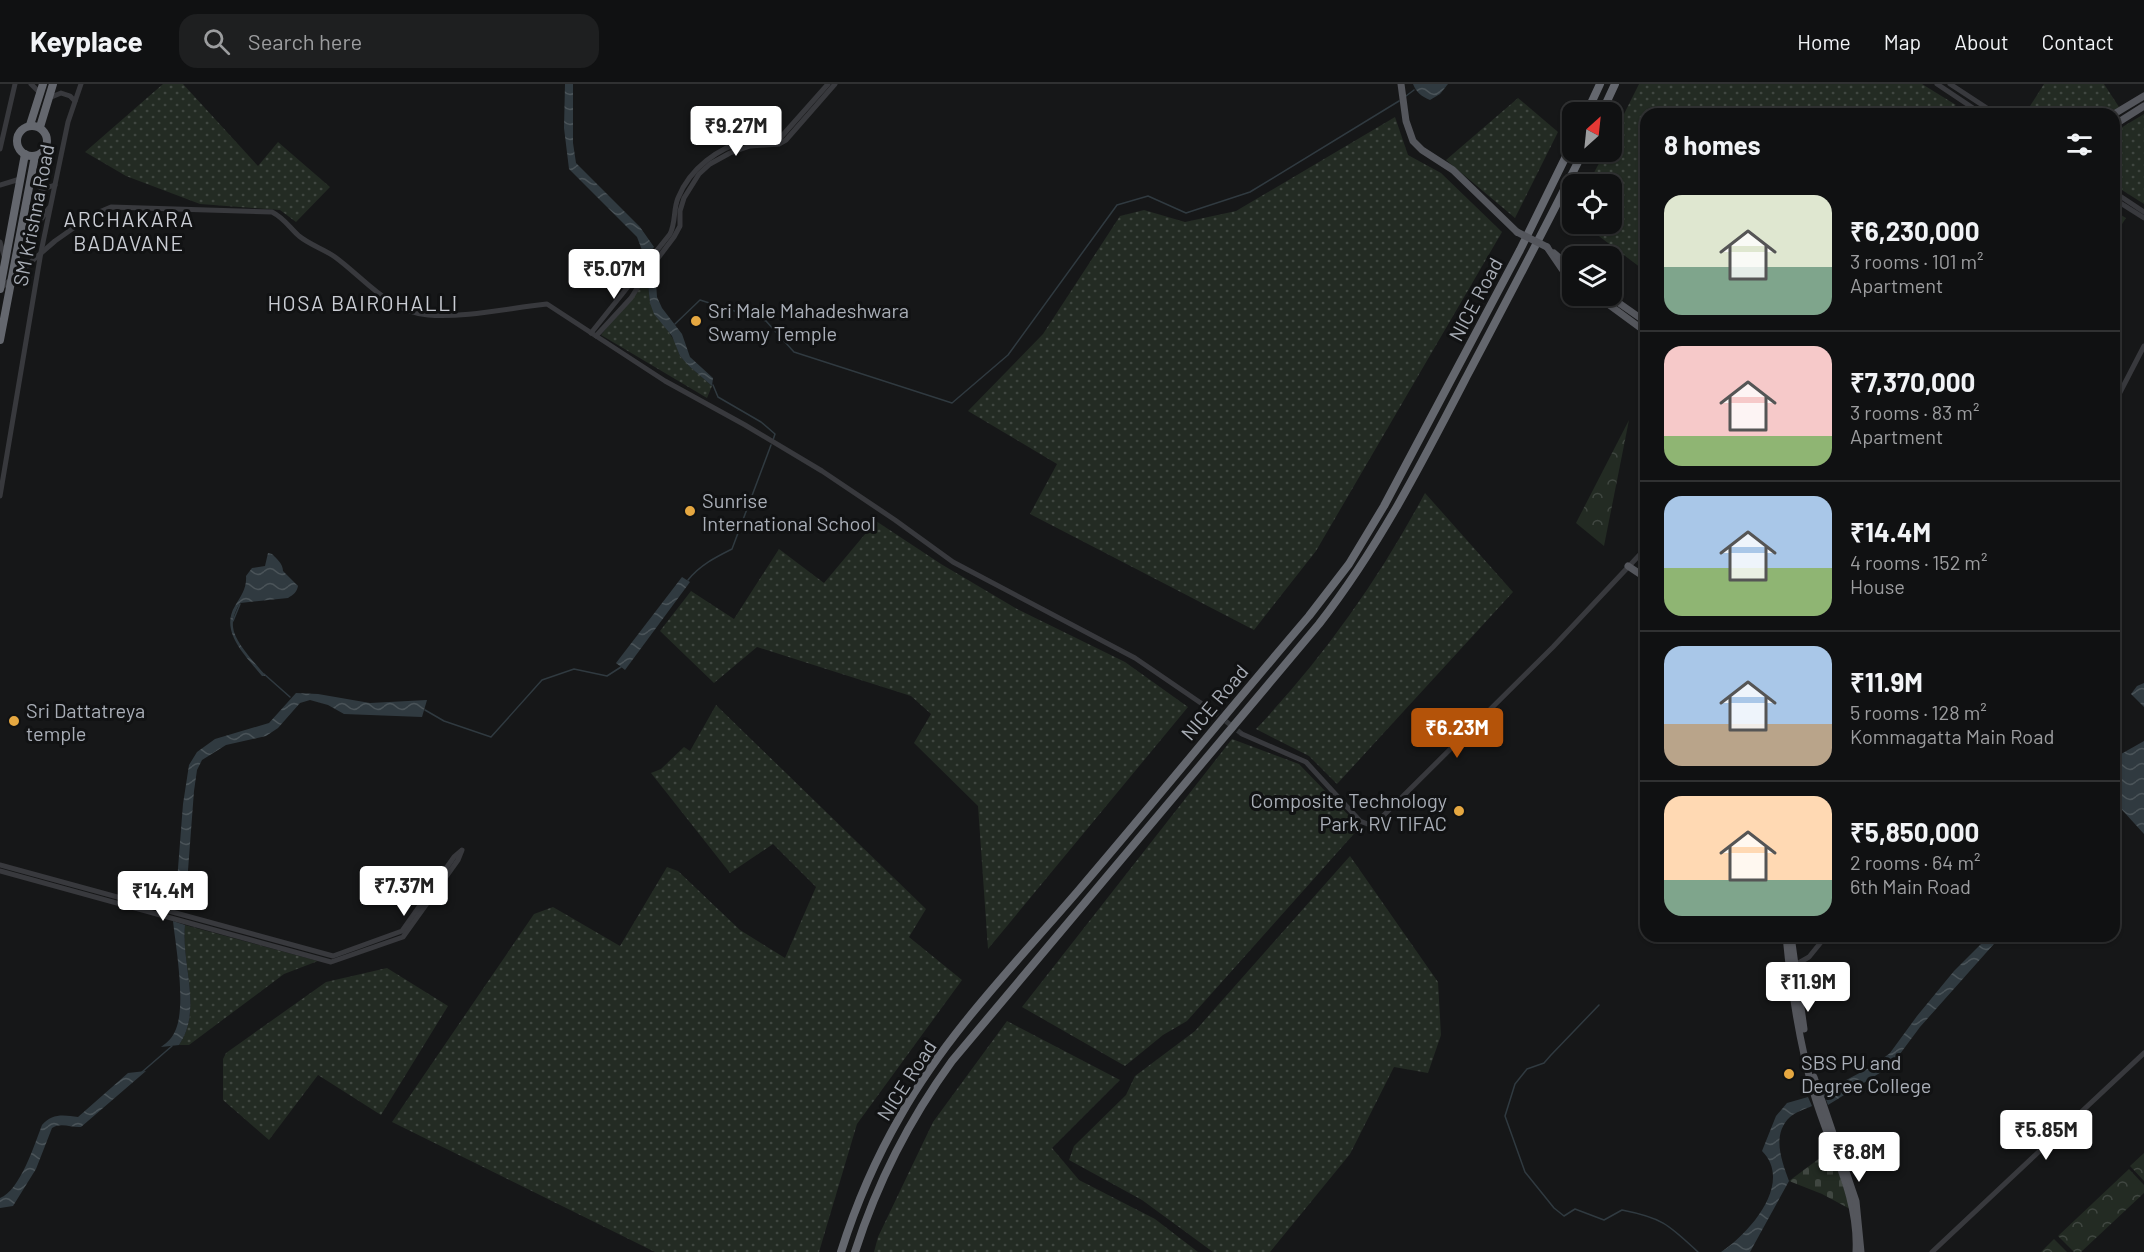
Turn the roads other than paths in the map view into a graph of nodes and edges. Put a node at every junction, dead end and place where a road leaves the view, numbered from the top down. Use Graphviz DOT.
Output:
graph roads {
  1 [pos="15,84"];
  2 [pos="31,84"];
  3 [pos="43,84"];
  4 [pos="53,84"];
  5 [pos="81,84"];
  6 [pos="828,84"];
  7 [pos="835,84"];
  8 [pos="1401,84"];
  9 [pos="1600,84"];
  10 [pos="1615,84"];
  11 [pos="1936,84"];
  12 [pos="1950,84"];
  13 [pos="40,93"];
  14 [pos="2144,96"];
  15 [pos="48,98"];
  16 [pos="75,101"];
  17 [pos="1592,102"];
  18 [pos="1607,102"];
  19 [pos="2144,106"];
  20 [pos="1973,108"];
  21 [pos="1987,108"];
  22 [pos="2120,110"];
  23 [pos="2120,121"];
  24 [pos="30,125"];
  25 [pos="40,128"];
  26 [pos="2,135"];
  27 [pos="0,149"];
  28 [pos="24,154"];
  29 [pos="34,156"];
  30 [pos="1563,162"];
  31 [pos="1578,162"];
  32 [pos="20,179"];
  33 [pos="30,181"];
  34 [pos="0,185"];
  35 [pos="55,185"];
  36 [pos="2120,196"];
  37 [pos="2120,203"];
  38 [pos="51,204"];
  39 [pos="2144,212"];
  40 [pos="2144,218"];
  41 [pos="0,242"];
  42 [pos="1547,247"];
  43 [pos="660,251"];
  44 [pos="41,252"];
  45 [pos="17,254"];
  46 [pos="1562,260"];
  47 [pos="5,261"];
  48 [pos="1562,270"];
  49 [pos="12,278"];
  50 [pos="0,289"];
  51 [pos="1622,305"];
  52 [pos="1611,306"];
  53 [pos="1640,318"];
  54 [pos="1640,328"];
  55 [pos="594,335"];
  56 [pos="0,340"];
  57 [pos="2144,346"];
  58 [pos="2120,392"];
  59 [pos="0,496"];
  60 [pos="1640,554"];
  61 [pos="1628,566"];
  62 [pos="1640,574"];
  63 [pos="1214,712"];
  64 [pos="1242,734"];
  65 [pos="0,865"];
  66 [pos="0,871"];
  67 [pos="1787,942"];
  68 [pos="1792,942"];
  69 [pos="1821,942"];
  70 [pos="1795,965"];
  71 [pos="2144,1053"];
  72 [pos="1816,1093"];
  73 [pos="1822,1109"];
  74 [pos="841,1252"];
  75 [pos="855,1252"];
  76 [pos="1856,1252"];
  77 [pos="1861,1252"];
  78 [pos="1932,1252"];
  1 -- 26 [label="street"];
  2 -- 13 [label="street"];
  3 -- 13 [label="highway, SM Krishna Road"];
  4 -- 15 [label="highway, SM Krishna Road"];
  5 -- 16 [label="street, SM Krishna Road"];
  6 -- 43 [label="street"];
  7 -- 43 [label="street"];
  8 -- 42 [label="main road, bridge"];
  9 -- 17 [label="highway"];
  10 -- 18 [label="highway"];
  11 -- 20 [label="street"];
  12 -- 21 [label="street"];
  13 -- 24 [label="highway, SM Krishna Road"];
  14 -- 22 [label="main road"];
  15 -- 16 [label="street"];
  15 -- 25 [label="highway, SM Krishna Road"];
  16 -- 35 [label="street, SM Krishna Road"];
  19 -- 23 [label="main road"];
  24 -- 25 [label="highway"];
  24 -- 28 [label="highway"];
  25 -- 29 [label="highway"];
  26 -- 27 [label="street"];
  28 -- 29 [label="highway"];
  28 -- 32 [label="highway, SM Krishna Road"];
  29 -- 33 [label="highway, SM Krishna Road"];
  30 -- 74 [label="highway, NICE Road"];
  31 -- 75 [label="highway, NICE Road"];
  32 -- 34 [label="street"];
  32 -- 47 [label="highway, SM Krishna Road"];
  33 -- 35 [label="street"];
  33 -- 45 [label="highway, SM Krishna Road"];
  35 -- 38 [label="street, SM Krishna Road"];
  36 -- 39 [label="street"];
  37 -- 40 [label="street"];
  38 -- 44 [label="street, SM Krishna Road"];
  38 -- 45 [label="street"];
  41 -- 47 [label="street"];
  42 -- 46 [label="main road"];
  42 -- 48 [label="main road"];
  43 -- 55 [label="street"];
  44 -- 49 [label="street"];
  44 -- 55 [label="street"];
  44 -- 59 [label="street, SM Krishna Road"];
  45 -- 49 [label="highway, SM Krishna Road"];
  47 -- 50 [label="highway, SM Krishna Road"];
  49 -- 50 [label="street"];
  49 -- 56 [label="highway, SM Krishna Road"];
  51 -- 53 [label="main road"];
  52 -- 54 [label="main road"];
  55 -- 63 [label="street"];
  57 -- 58 [label="street"];
  60 -- 61 [label="street"];
  61 -- 62 [label="main road"];
  61 -- 64 [label="street"];
  65 -- 66 [label="street"];
  67 -- 72 [label="main road"];
  68 -- 70 [label="main road"];
  69 -- 70 [label="street"];
  70 -- 72 [label="main road"];
  71 -- 78 [label="street"];
  72 -- 73 [label="main road"];
  73 -- 76 [label="main road"];
  73 -- 77 [label="main road"];
}
